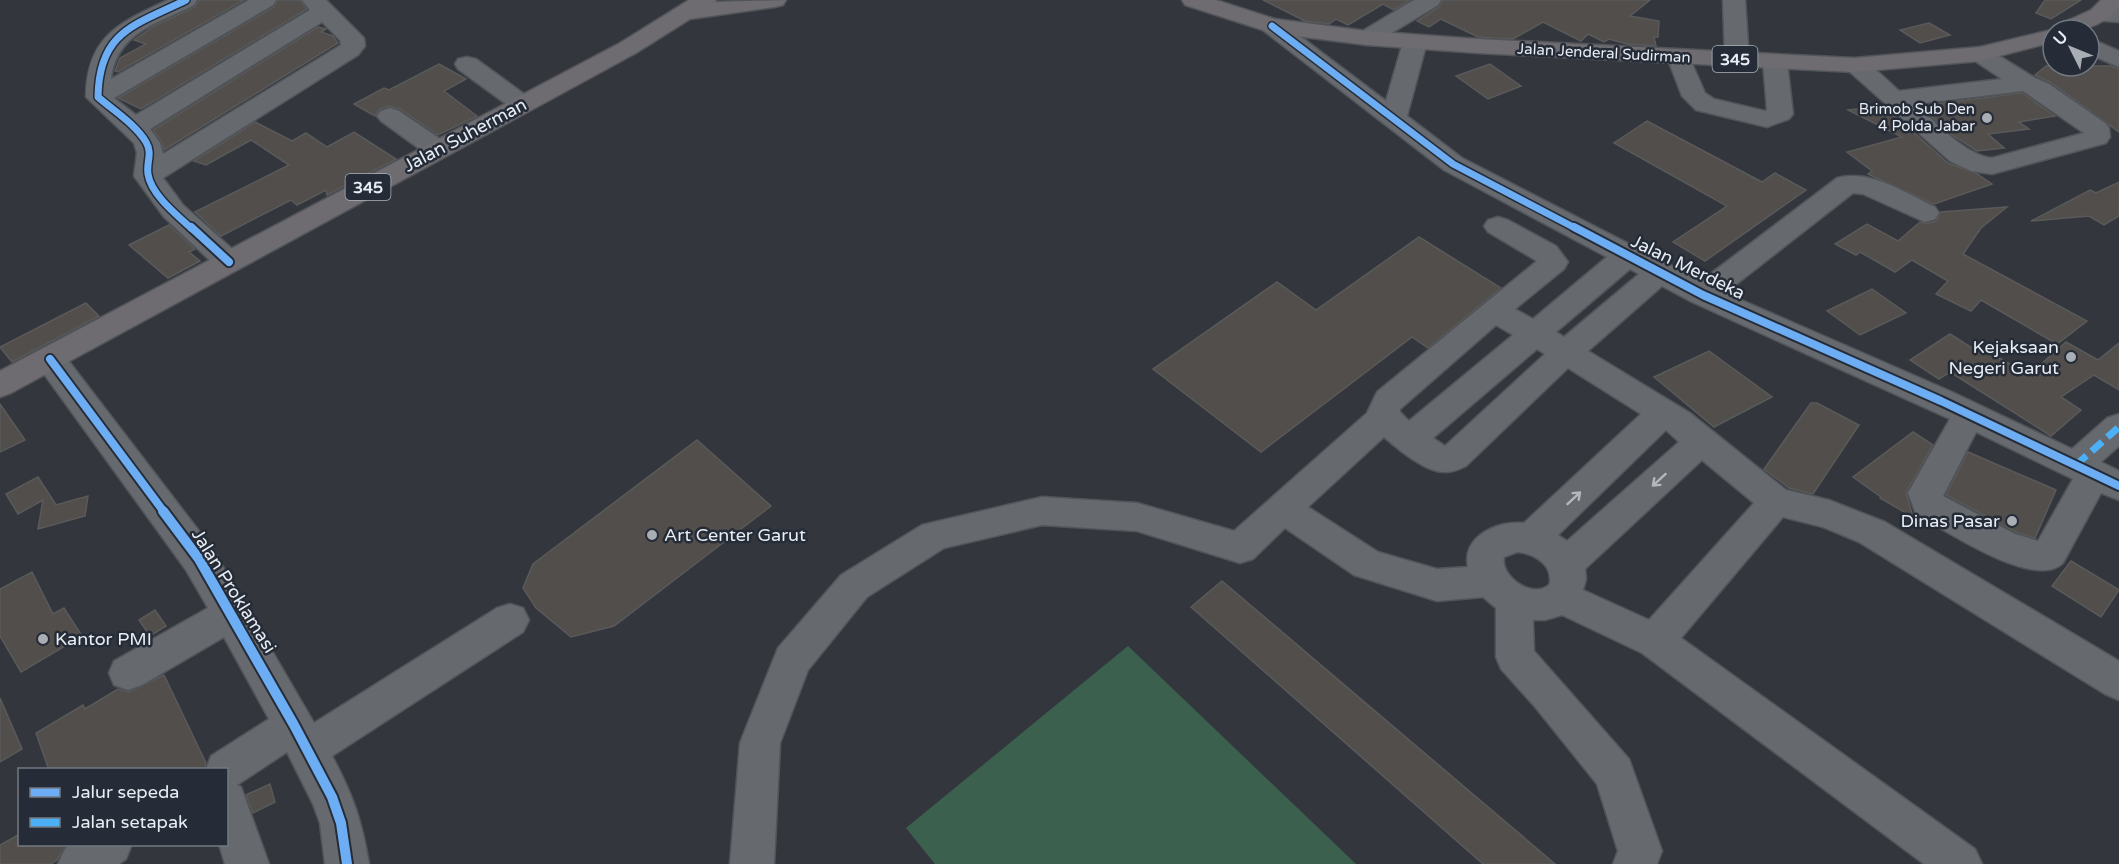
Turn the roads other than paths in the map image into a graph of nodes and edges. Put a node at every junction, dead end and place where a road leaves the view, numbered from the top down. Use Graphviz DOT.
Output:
graph roads {
  1 [pos="186,0"];
  2 [pos="265,0"];
  3 [pos="775,0"];
  4 [pos="1193,0"];
  5 [pos="1430,0"];
  6 [pos="1734,0"];
  7 [pos="319,5"];
  8 [pos="695,6"];
  9 [pos="2111,10"];
  10 [pos="2093,18"];
  11 [pos="1272,26"];
  12 [pos="2041,37"];
  13 [pos="1367,38"];
  14 [pos="1415,42"];
  15 [pos="2101,51"];
  16 [pos="1980,54"];
  17 [pos="1679,57"];
  18 [pos="1737,59"];
  19 [pos="2119,60"];
  20 [pos="1775,62"];
  21 [pos="467,64"];
  22 [pos="1854,65"];
  23 [pos="2026,83"];
  24 [pos="98,97"];
  25 [pos="1895,99"];
  26 [pos="522,104"];
  27 [pos="390,116"];
  28 [pos="1394,117"];
  29 [pos="133,128"];
  30 [pos="437,149"];
  31 [pos="147,176"];
  32 [pos="1925,213"];
  33 [pos="1498,226"];
  34 [pos="1627,256"];
  35 [pos="229,262"];
  36 [pos="1660,272"];
  37 [pos="1703,295"];
  38 [pos="1494,310"];
  39 [pos="1534,334"];
  40 [pos="1566,352"];
  41 [pos="50,359"];
  42 [pos="0,385"];
  43 [pos="1664,413"];
  44 [pos="1969,415"];
  45 [pos="1385,416"];
  46 [pos="2119,427"];
  47 [pos="1409,440"];
  48 [pos="1702,441"];
  49 [pos="2096,475"];
  50 [pos="1776,501"];
  51 [pos="1283,509"];
  52 [pos="1531,539"];
  53 [pos="1563,581"];
  54 [pos="1502,591"];
  55 [pos="231,614"];
  56 [pos="510,620"];
  57 [pos="1655,641"];
  58 [pos="128,674"];
  59 [pos="2119,682"];
  60 [pos="300,737"];
  61 [pos="228,769"];
  62 [pos="228,807"];
  63 [pos="108,846"];
  64 [pos="81,864"];
  65 [pos="247,864"];
  66 [pos="347,864"];
  67 [pos="752,864"];
  68 [pos="1635,864"];
  69 [pos="1960,864"];
  1 -- 24 [label="street"];
  2 -- 24 [label="street"];
  3 -- 8 [label="main road, 345"];
  4 -- 11 [label="main road, Jalan Jenderal Sudirman / 345"];
  5 -- 13 [label="street"];
  6 -- 18 [label="street"];
  7 -- 29 [label="street"];
  7 -- 31 [label="street"];
  8 -- 26 [label="main road, Jalan Suherman / 345"];
  9 -- 10 [label="main road"];
  11 -- 13 [label="main road, Jalan Jenderal Sudirman / 345"];
  11 -- 28 [label="street, Jalan Merdeka"];
  12 -- 16 [label="main road, Jalan Jenderal Sudirman / 345"];
  13 -- 14 [label="main road, Jalan Jenderal Sudirman / 345"];
  14 -- 17 [label="main road, Jalan Jenderal Sudirman / 345"];
  14 -- 28 [label="street"];
  15 -- 19 [label="street"];
  16 -- 22 [label="main road, Jalan Jenderal Sudirman / 345"];
  16 -- 23 [label="street"];
  17 -- 18 [label="main road, Jalan Jenderal Sudirman / 345"];
  17 -- 20 [label="street"];
  18 -- 20 [label="main road, Jalan Jenderal Sudirman / 345"];
  20 -- 22 [label="main road, Jalan Jenderal Sudirman / 345"];
  21 -- 26 [label="street"];
  22 -- 25 [label="street"];
  23 -- 25 [label="street"];
  23 -- 25 [label="street"];
  24 -- 29 [label="street"];
  26 -- 30 [label="main road, Jalan Suherman / 345"];
  27 -- 30 [label="street"];
  28 -- 34 [label="street, Jalan Merdeka"];
  29 -- 31 [label="street"];
  30 -- 35 [label="main road, Jalan Suherman / 345"];
  31 -- 35 [label="street"];
  32 -- 37 [label="street"];
  33 -- 38 [label="street"];
  34 -- 36 [label="street, Jalan Merdeka"];
  34 -- 39 [label="street"];
  35 -- 41 [label="main road, Jalan Suherman / 345"];
  36 -- 37 [label="street, Jalan Merdeka"];
  36 -- 40 [label="street"];
  37 -- 44 [label="street, Jalan Merdeka"];
  38 -- 39 [label="street"];
  38 -- 45 [label="street"];
  39 -- 40 [label="street"];
  39 -- 47 [label="street"];
  40 -- 43 [label="street"];
  40 -- 47 [label="street"];
  41 -- 42 [label="main road, Jalan Suherman / 345"];
  41 -- 55 [label="street, Jalan Proklamasi"];
  43 -- 48 [label="street"];
  52 -- 43 [label="street, one-way"];
  44 -- 49 [label="street, Jalan Merdeka"];
  44 -- 49 [label="street"];
  45 -- 47 [label="street"];
  45 -- 51 [label="street"];
  46 -- 49 [label="street"];
  48 -- 50 [label="street"];
  48 -- 53 [label="street, one-way"];
  50 -- 57 [label="street"];
  50 -- 59 [label="street"];
  51 -- 54 [label="street"];
  51 -- 67 [label="street"];
  52 -- 53 [label="street"];
  52 -- 54 [label="street"];
  53 -- 54 [label="street"];
  53 -- 57 [label="street"];
  54 -- 68 [label="street"];
  55 -- 58 [label="street"];
  55 -- 60 [label="street, Jalan Proklamasi"];
  56 -- 60 [label="street"];
  57 -- 69 [label="street"];
  60 -- 61 [label="street"];
  60 -- 66 [label="street, Jalan Proklamasi"];
  62 -- 65 [label="street"];
  63 -- 64 [label="street"];
}
